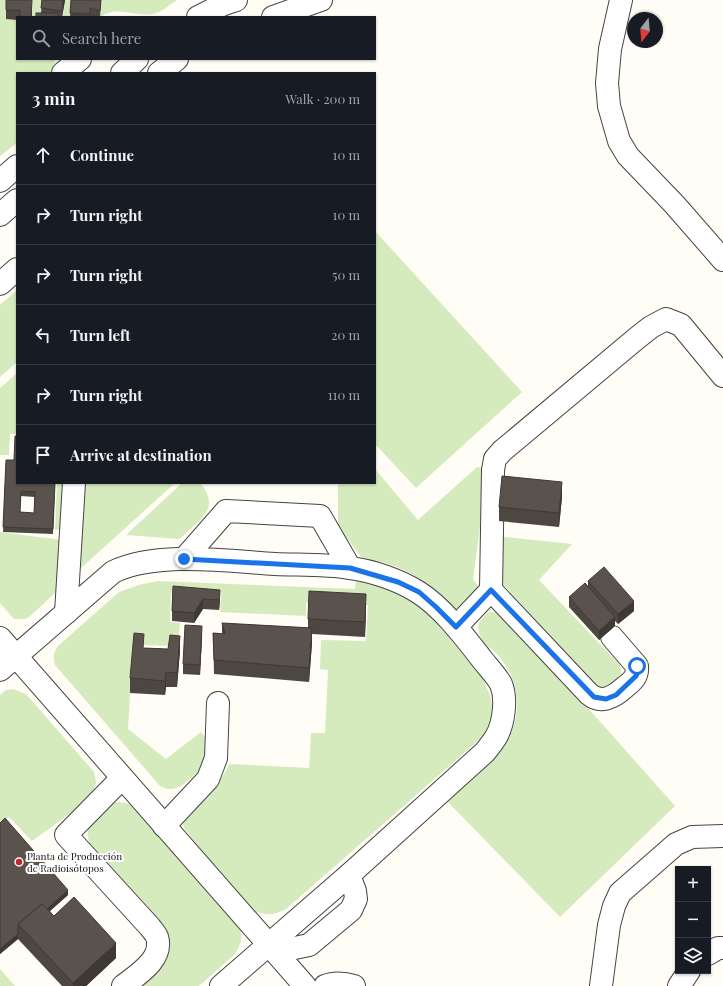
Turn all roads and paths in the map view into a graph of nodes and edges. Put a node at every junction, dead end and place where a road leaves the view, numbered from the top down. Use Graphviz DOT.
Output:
graph roads {
  1 [pos="236,0"];
  2 [pos="321,0"];
  3 [pos="621,0"];
  4 [pos="200,16"];
  5 [pos="276,16"];
  6 [pos="79,60"];
  7 [pos="137,60"];
  8 [pos="176,60"];
  9 [pos="64,72"];
  10 [pos="123,72"];
  11 [pos="160,72"];
  12 [pos="16,167"];
  13 [pos="0,181"];
  14 [pos="16,201"];
  15 [pos="0,215"];
  16 [pos="723,260"];
  17 [pos="16,270"];
  18 [pos="0,284"];
  19 [pos="723,376"];
  20 [pos="74,484"];
  21 [pos="184,559"];
  22 [pos="350,568"];
  23 [pos="491,590"];
  24 [pos="66,613"];
  25 [pos="456,627"];
  26 [pos="612,637"];
  27 [pos="0,638"];
  28 [pos="8,663"];
  29 [pos="218,703"];
  30 [pos="122,778"];
  31 [pos="164,826"];
  32 [pos="723,836"];
  33 [pos="268,944"];
  34 [pos="723,948"];
  35 [pos="711,952"];
  36 [pos="688,974"];
  37 [pos="123,986"];
  38 [pos="221,986"];
  39 [pos="305,986"];
  40 [pos="325,986"];
  41 [pos="354,986"];
  42 [pos="601,986"];
  43 [pos="678,986"];
  1 -- 4 [label="lane"];
  2 -- 5 [label="lane"];
  3 -- 16 [label="lane"];
  6 -- 9 [label="lane"];
  7 -- 10 [label="lane"];
  8 -- 11 [label="lane"];
  12 -- 13 [label="lane"];
  14 -- 15 [label="lane"];
  17 -- 18 [label="lane"];
  19 -- 23 [label="lane"];
  20 -- 24 [label="lane"];
  21 -- 22 [label="lane"];
  21 -- 22 [label="lane"];
  21 -- 24 [label="lane"];
  22 -- 25 [label="lane"];
  23 -- 25 [label="lane"];
  23 -- 26 [label="lane"];
  24 -- 28 [label="lane"];
  25 -- 33 [label="lane"];
  27 -- 28 [label="lane"];
  28 -- 30 [label="lane"];
  29 -- 31 [label="lane"];
  30 -- 31 [label="lane"];
  30 -- 37 [label="lane"];
  31 -- 33 [label="lane"];
  32 -- 42 [label="lane"];
  33 -- 38 [label="lane"];
  33 -- 39 [label="lane"];
  34 -- 35 [label="lane"];
  36 -- 43 [label="lane"];
  40 -- 41 [label="lane"];
}
